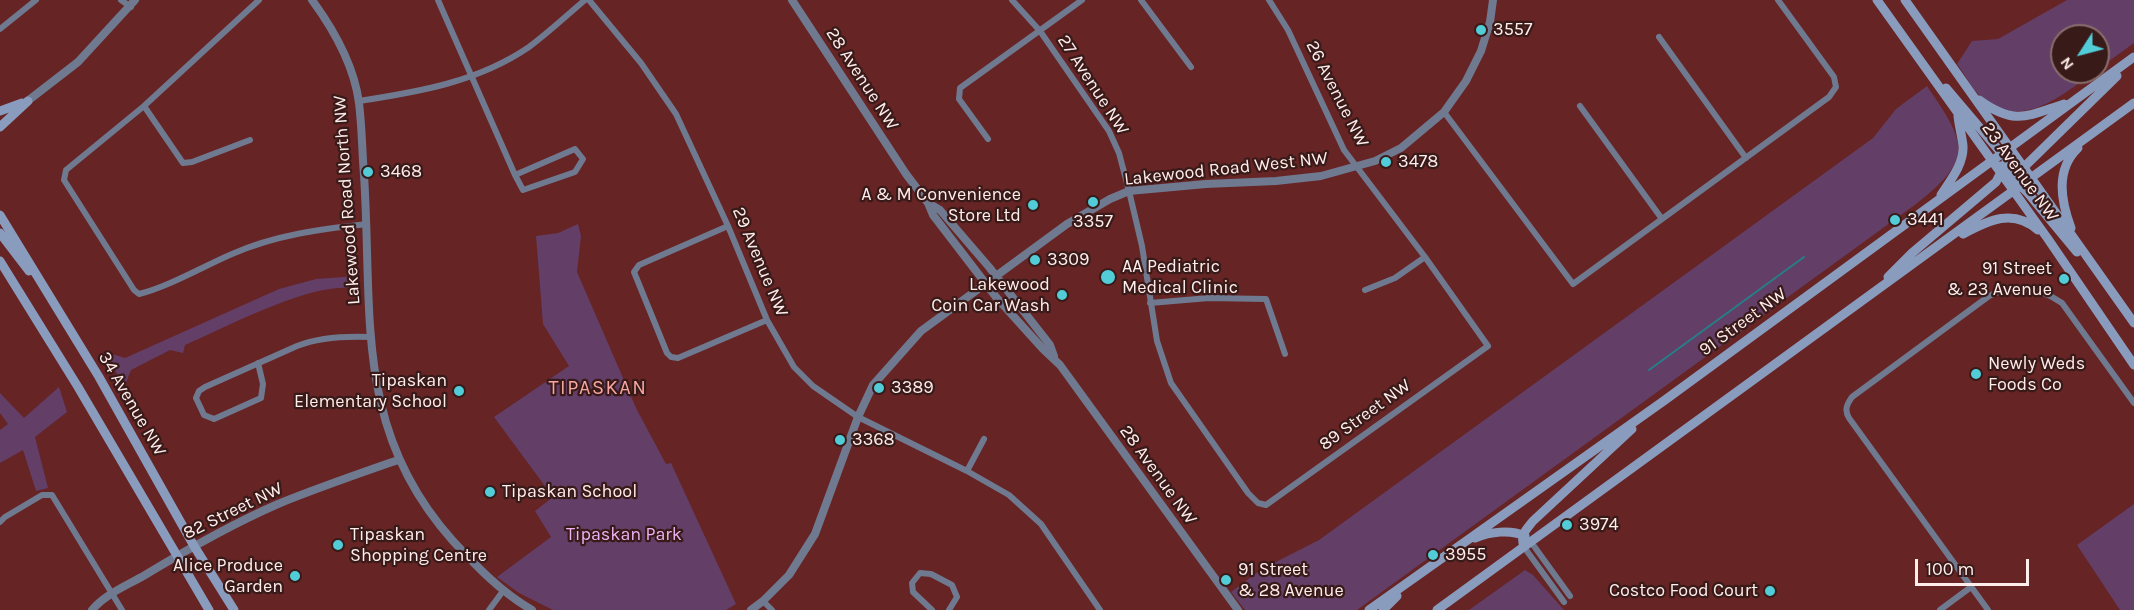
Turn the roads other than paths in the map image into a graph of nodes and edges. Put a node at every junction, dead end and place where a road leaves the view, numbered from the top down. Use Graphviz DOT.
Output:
graph roads {
  1 [pos="36,0"];
  2 [pos="121,0"];
  3 [pos="259,0"];
  4 [pos="312,0"];
  5 [pos="438,0"];
  6 [pos="587,0"];
  7 [pos="792,0"];
  8 [pos="1012,0"];
  9 [pos="1082,0"];
  10 [pos="1141,0"];
  11 [pos="1269,0"];
  12 [pos="1493,0"];
  13 [pos="1778,0"];
  14 [pos="1877,0"];
  15 [pos="1905,0"];
  16 [pos="133,4"];
  17 [pos="0,29"];
  18 [pos="1040,32"];
  19 [pos="1902,36"];
  20 [pos="1659,37"];
  21 [pos="2134,58"];
  22 [pos="1191,67"];
  23 [pos="473,77"];
  24 [pos="1973,96"];
  25 [pos="28,101"];
  26 [pos="359,101"];
  27 [pos="2072,102"];
  28 [pos="2134,103"];
  29 [pos="144,106"];
  30 [pos="1580,106"];
  31 [pos="0,111"];
  32 [pos="1444,112"];
  33 [pos="1958,114"];
  34 [pos="0,120"];
  35 [pos="0,127"];
  36 [pos="2092,134"];
  37 [pos="250,140"];
  38 [pos="988,140"];
  39 [pos="1746,158"];
  40 [pos="1991,161"];
  41 [pos="2005,161"];
  42 [pos="1358,167"];
  43 [pos="515,175"];
  44 [pos="2032,178"];
  45 [pos="2019,179"];
  46 [pos="1129,191"];
  47 [pos="1936,202"];
  48 [pos="928,203"];
  49 [pos="0,215"];
  50 [pos="1662,219"];
  51 [pos="367,224"];
  52 [pos="728,226"];
  53 [pos="0,233"];
  54 [pos="2049,239"];
  55 [pos="2076,241"];
  56 [pos="1931,251"];
  57 [pos="1425,257"];
  58 [pos="0,261"];
  59 [pos="996,276"];
  60 [pos="986,284"];
  61 [pos="45,288"];
  62 [pos="1365,290"];
  63 [pos="1864,300"];
  64 [pos="2119,302"];
  65 [pos="1150,303"];
  66 [pos="767,320"];
  67 [pos="2134,323"];
  68 [pos="370,337"];
  69 [pos="1488,346"];
  70 [pos="1285,354"];
  71 [pos="1055,358"];
  72 [pos="258,363"];
  73 [pos="2134,365"];
  74 [pos="1665,400"];
  75 [pos="2134,403"];
  76 [pos="858,417"];
  77 [pos="984,440"];
  78 [pos="398,460"];
  79 [pos="967,471"];
  80 [pos="1258,503"];
  81 [pos="0,522"];
  82 [pos="1522,534"];
  83 [pos="1528,545"];
  84 [pos="194,546"];
  85 [pos="176,556"];
  86 [pos="1441,558"];
  87 [pos="1411,581"];
  88 [pos="1971,587"];
  89 [pos="503,591"];
  90 [pos="113,594"];
  91 [pos="1570,596"];
  92 [pos="763,601"];
  93 [pos="1564,602"];
  94 [pos="92,610"];
  95 [pos="122,610"];
  96 [pos="209,610"];
  97 [pos="234,610"];
  98 [pos="489,610"];
  99 [pos="532,610"];
  100 [pos="751,610"];
  101 [pos="772,610"];
  102 [pos="932,610"];
  103 [pos="949,610"];
  104 [pos="1100,610"];
  105 [pos="1238,610"];
  106 [pos="1369,610"];
  107 [pos="1383,610"];
  108 [pos="1437,610"];
  109 [pos="1940,610"];
  110 [pos="1988,610"];
  1 -- 17 [label="street"];
  2 -- 16 [label="street"];
  3 -- 29 [label="street"];
  4 -- 26 [label="street, Lakewood Road North NW"];
  5 -- 23 [label="street"];
  6 -- 23 [label="street"];
  6 -- 52 [label="street, 29 Avenue NW"];
  7 -- 48 [label="street, 28 Avenue NW"];
  8 -- 18 [label="street, 27 Avenue NW"];
  9 -- 18 [label="street"];
  10 -- 22 [label="street"];
  11 -- 42 [label="street, 26 Avenue NW"];
  12 -- 32 [label="street, Lakewood Road West NW"];
  13 -- 39 [label="street"];
  14 -- 19 [label="main road, 23 Avenue NW"];
  15 -- 24 [label="main road, 23 Avenue NW"];
  16 -- 25 [label="street"];
  18 -- 38 [label="street"];
  18 -- 46 [label="street, 27 Avenue NW"];
  19 -- 33 [label="main road, 23 Avenue NW"];
  19 -- 41 [label="main road"];
  20 -- 39 [label="street"];
  21 -- 27 [label="main road"];
  21 -- 45 [label="main road"];
  23 -- 26 [label="street"];
  23 -- 43 [label="street"];
  24 -- 27 [label="main road"];
  24 -- 41 [label="main road, 23 Avenue NW"];
  25 -- 31 [label="main road"];
  25 -- 34 [label="street"];
  25 -- 35 [label="main road"];
  26 -- 51 [label="street, Lakewood Road North NW"];
  27 -- 41 [label="main road"];
  28 -- 36 [label="main road"];
  29 -- 37 [label="street"];
  29 -- 51 [label="street"];
  30 -- 50 [label="street"];
  32 -- 42 [label="street, Lakewood Road West NW"];
  32 -- 50 [label="street"];
  33 -- 40 [label="main road, 23 Avenue NW"];
  33 -- 47 [label="main road"];
  36 -- 44 [label="main road"];
  36 -- 55 [label="main road"];
  39 -- 50 [label="street"];
  40 -- 41 [label="main road"];
  40 -- 47 [label="main road, 91 Street NW"];
  41 -- 45 [label="main road"];
  41 -- 45 [label="main road, 23 Avenue NW"];
  41 -- 63 [label="main road"];
  42 -- 46 [label="street, Lakewood Road West NW"];
  42 -- 57 [label="street, 26 Avenue NW"];
  43 -- 43 [label="street"];
  44 -- 45 [label="main road, 23 Avenue NW"];
  44 -- 45 [label="main road"];
  44 -- 55 [label="main road, 23 Avenue NW"];
  45 -- 54 [label="main road, 23 Avenue NW"];
  45 -- 56 [label="main road"];
  45 -- 64 [label="main road"];
  46 -- 59 [label="street, Lakewood Road West NW"];
  46 -- 65 [label="street, 27 Avenue NW"];
  47 -- 74 [label="main road, 91 Street NW"];
  48 -- 59 [label="street, 28 Avenue NW"];
  48 -- 60 [label="street, 28 Avenue NW"];
  49 -- 61 [label="main road, 34 Avenue NW"];
  51 -- 68 [label="street, Lakewood Road North NW"];
  52 -- 66 [label="street, 29 Avenue NW"];
  52 -- 66 [label="street"];
  53 -- 61 [label="main road"];
  54 -- 56 [label="main road"];
  54 -- 73 [label="main road, 23 Avenue NW"];
  55 -- 64 [label="main road, 23 Avenue NW"];
  56 -- 63 [label="main road"];
  57 -- 62 [label="street"];
  57 -- 69 [label="street, 26 Avenue NW"];
  58 -- 85 [label="main road"];
  59 -- 60 [label="street, Lakewood Road West NW"];
  59 -- 71 [label="street, 28 Avenue NW"];
  60 -- 71 [label="street, 28 Avenue NW"];
  60 -- 76 [label="street, Lakewood Road West NW"];
  61 -- 84 [label="main road, 34 Avenue NW"];
  63 -- 83 [label="main road"];
  64 -- 67 [label="main road, 23 Avenue NW"];
  65 -- 70 [label="street"];
  65 -- 80 [label="street, 27 Avenue NW"];
  66 -- 76 [label="street, 29 Avenue NW"];
  68 -- 72 [label="street"];
  68 -- 78 [label="street, Lakewood Road North NW"];
  69 -- 80 [label="street, 89 Street NW"];
  71 -- 105 [label="street, 28 Avenue NW"];
  72 -- 72 [label="street"];
  74 -- 82 [label="main road"];
  74 -- 86 [label="main road, 91 Street NW"];
  75 -- 88 [label="street"];
  76 -- 79 [label="street, 29 Avenue NW"];
  76 -- 92 [label="street, Lakewood Road West NW"];
  77 -- 79 [label="street"];
  78 -- 84 [label="street, 82 Street NW"];
  78 -- 89 [label="street, Lakewood Road North NW"];
  79 -- 104 [label="street, 29 Avenue NW"];
  81 -- 90 [label="street"];
  82 -- 83 [label="main road"];
  82 -- 86 [label="main road"];
  83 -- 91 [label="street"];
  83 -- 93 [label="street"];
  83 -- 108 [label="main road"];
  84 -- 85 [label="street, 82 Street NW"];
  84 -- 97 [label="main road, 34 Avenue NW"];
  85 -- 90 [label="street, 82 Street NW"];
  85 -- 96 [label="main road"];
  86 -- 87 [label="main road, 91 Street NW"];
  87 -- 106 [label="main road, 91 Street NW"];
  87 -- 107 [label="main road"];
  88 -- 109 [label="street"];
  88 -- 110 [label="street"];
  89 -- 98 [label="street"];
  89 -- 99 [label="street, Lakewood Road North NW"];
  90 -- 94 [label="street, 82 Street NW"];
  90 -- 95 [label="street"];
  92 -- 100 [label="street, Lakewood Road West NW"];
  92 -- 101 [label="street"];
  102 -- 103 [label="street"];
}
